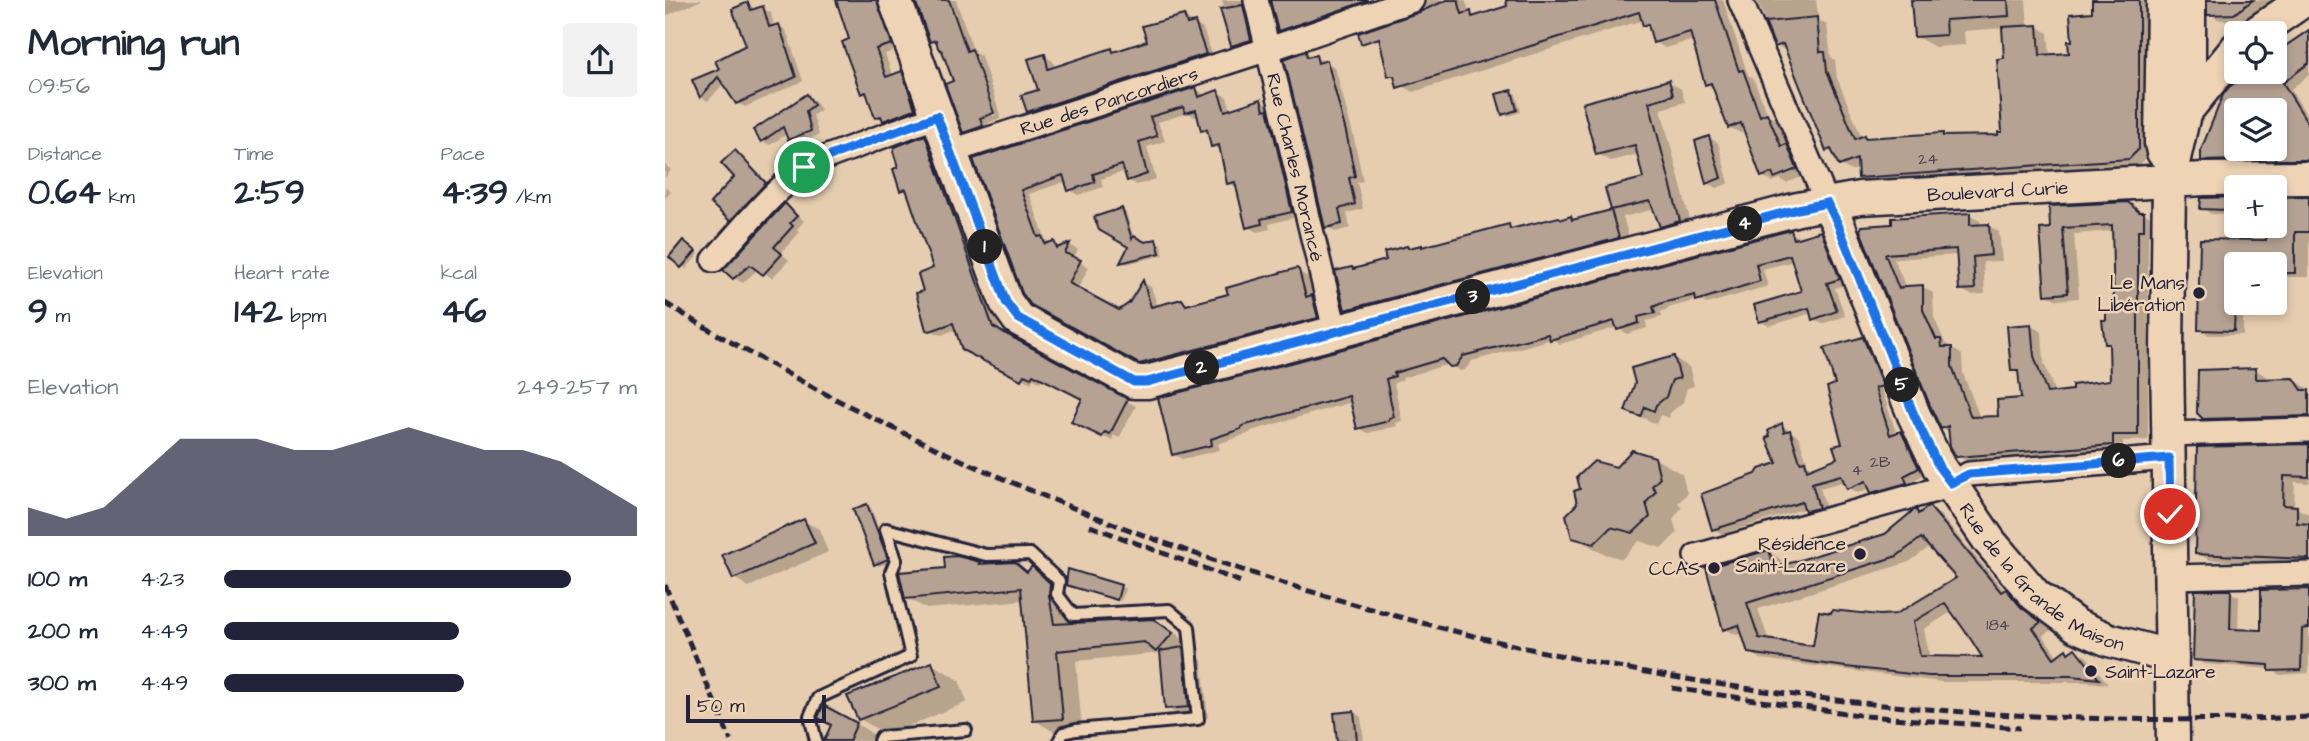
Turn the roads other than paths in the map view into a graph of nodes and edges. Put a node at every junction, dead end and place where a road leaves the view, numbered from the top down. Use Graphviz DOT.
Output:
graph roads {
  1 [pos="895,0"];
  2 [pos="1256,0"];
  3 [pos="1412,0"];
  4 [pos="1740,0"];
  5 [pos="2163,0"];
  6 [pos="2189,0"];
  7 [pos="2304,0"];
  8 [pos="2273,21"];
  9 [pos="2207,46"];
  10 [pos="1268,49"];
  11 [pos="2184,114"];
  12 [pos="937,116"];
  13 [pos="949,152"];
  14 [pos="2309,178"];
  15 [pos="2169,181"];
  16 [pos="1827,203"];
  17 [pos="713,260"];
  18 [pos="1336,334"];
  19 [pos="2309,430"];
  20 [pos="2169,446"];
  21 [pos="1951,483"];
  22 [pos="1696,556"];
  23 [pos="2309,574"];
  24 [pos="2171,577"];
  25 [pos="2172,657"];
  26 [pos="966,730"];
  27 [pos="816,741"];
  28 [pos="879,741"];
  29 [pos="1059,741"];
  30 [pos="2173,741"];
  1 -- 12 [label="street, Boulevard Curie"];
  2 -- 10 [label="street, Rue Charles Morancé"];
  3 -- 10 [label="street, Rue des Pancordiers"];
  4 -- 16 [label="street, Rue de la Grande Maison"];
  5 -- 9 [label="street"];
  6 -- 9 [label="street"];
  7 -- 8 [label="street"];
  9 -- 11 [label="street"];
  9 -- 11 [label="street"];
  9 -- 15 [label="street"];
  10 -- 13 [label="street, Rue des Pancordiers"];
  10 -- 18 [label="street, Rue Charles Morancé"];
  11 -- 15 [label="street"];
  12 -- 13 [label="street, Boulevard Curie"];
  12 -- 17 [label="street"];
  13 -- 18 [label="street, Boulevard Curie"];
  14 -- 15 [label="street, Boulevard Curie"];
  15 -- 16 [label="street, Boulevard Curie"];
  15 -- 20 [label="street"];
  16 -- 18 [label="street, Boulevard Curie"];
  16 -- 21 [label="street, Rue de la Grande Maison"];
  19 -- 20 [label="street"];
  20 -- 21 [label="street"];
  20 -- 24 [label="street"];
  21 -- 22 [label="street"];
  21 -- 25 [label="street, Rue de la Grande Maison"];
  23 -- 24 [label="street"];
  24 -- 25 [label="street"];
  25 -- 30 [label="street"];
  26 -- 28 [label="lane"];
  27 -- 29 [label="lane"];
}
